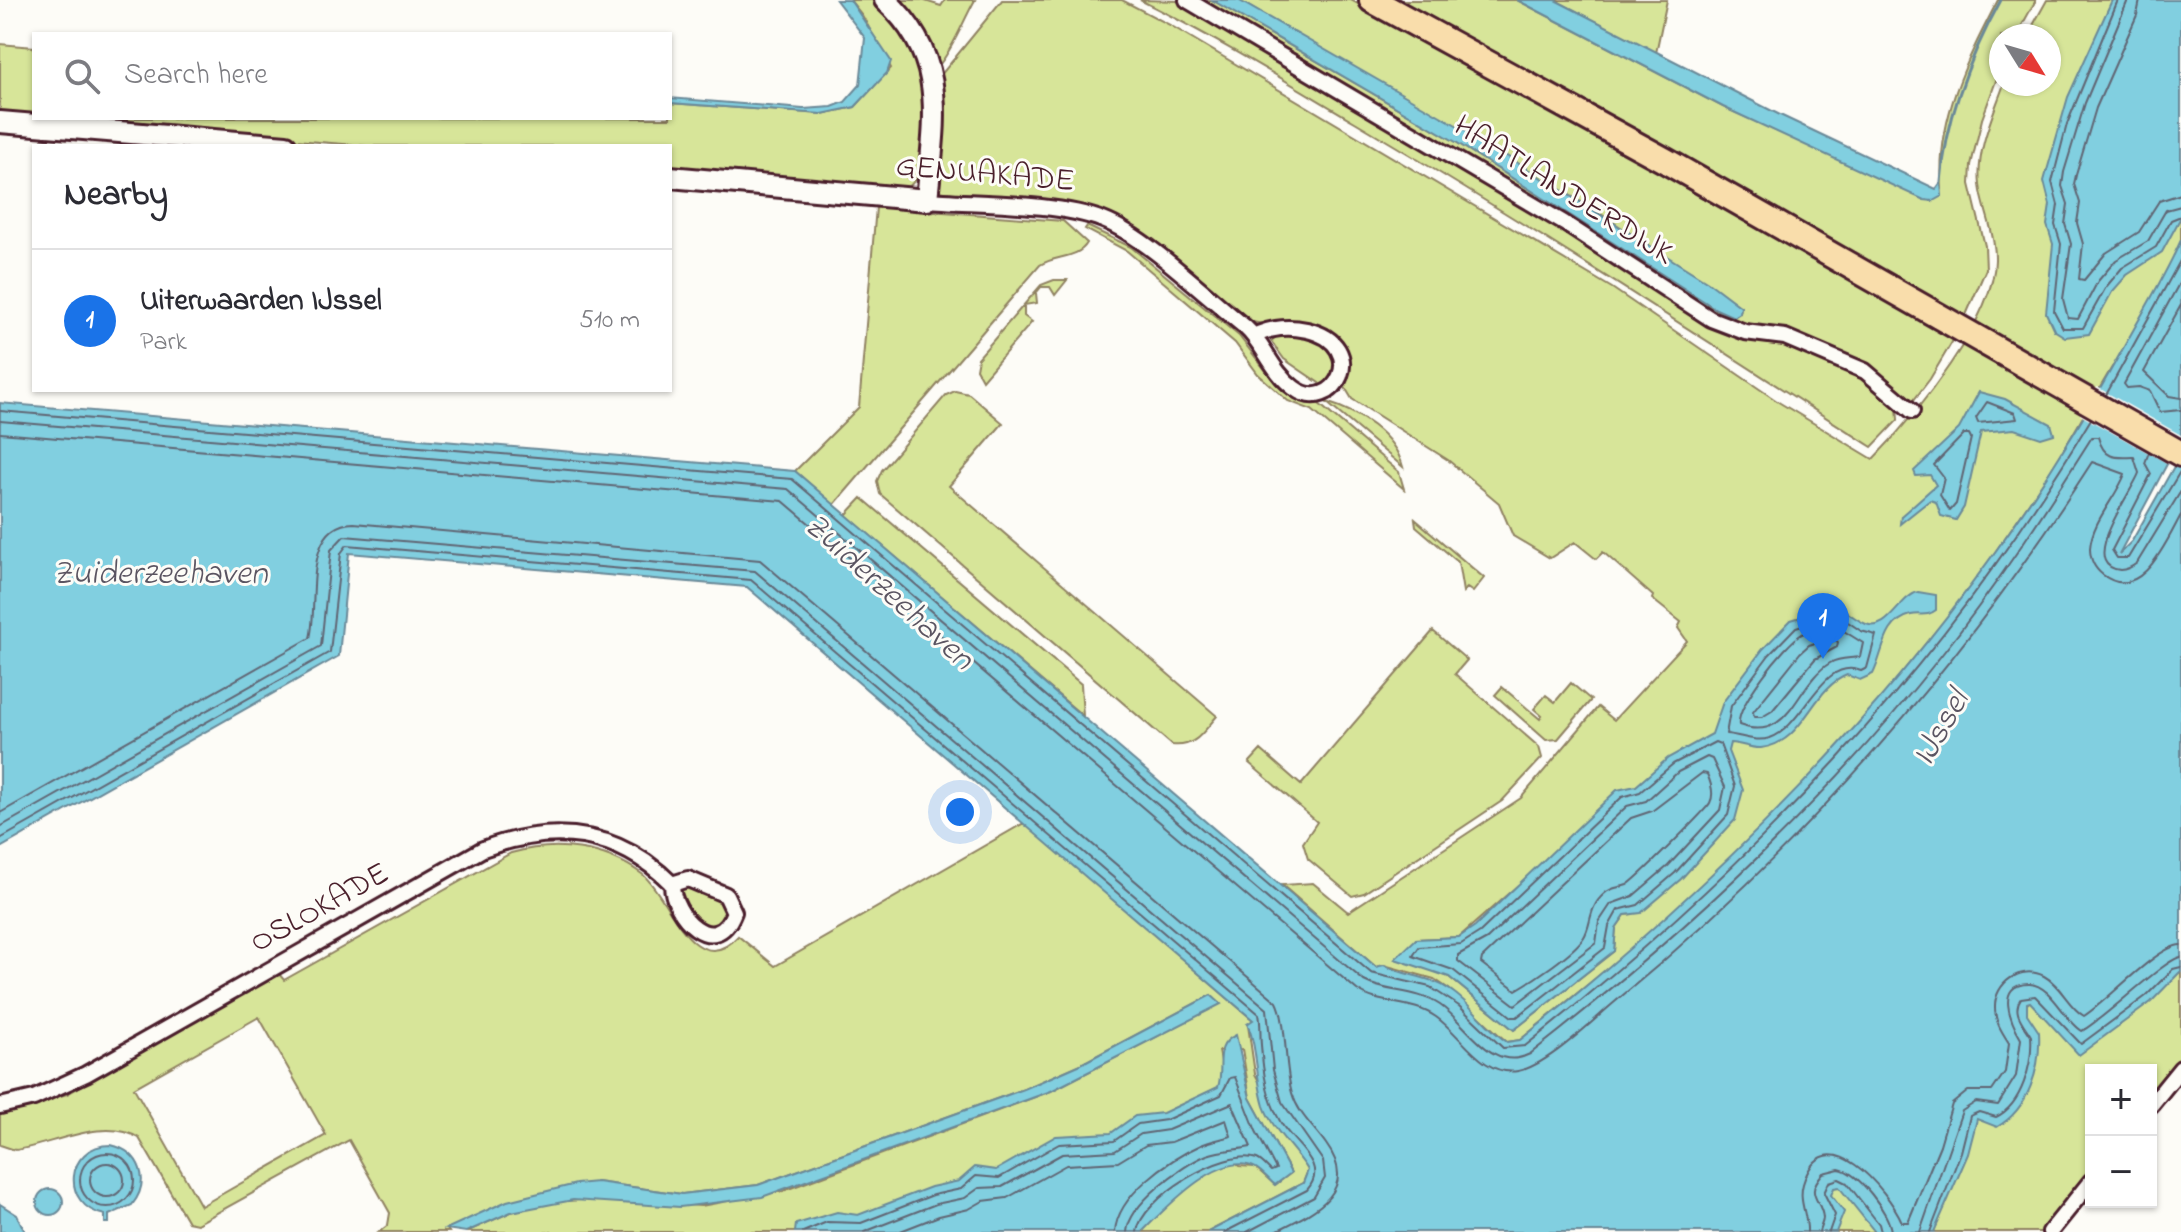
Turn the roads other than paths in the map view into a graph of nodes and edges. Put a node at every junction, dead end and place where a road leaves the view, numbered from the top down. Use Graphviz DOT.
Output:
graph roads {
  1 [pos="885,0"];
  2 [pos="1187,0"];
  3 [pos="1372,0"];
  4 [pos="0,122"];
  5 [pos="262,144"];
  6 [pos="672,177"];
  7 [pos="927,200"];
  8 [pos="1254,336"];
  9 [pos="1912,411"];
  10 [pos="2181,454"];
  11 [pos="672,884"];
  12 [pos="2181,1068"];
  13 [pos="2157,1098"];
  14 [pos="0,1106"];
  15 [pos="2085,1188"];
  16 [pos="2050,1232"];
  1 -- 7 [label="street"];
  2 -- 9 [label="street, HAATLANDERDIJK"];
  3 -- 10 [label="highway"];
  4 -- 5 [label="street"];
  6 -- 7 [label="street, GENUAKADE"];
  7 -- 8 [label="street, GENUAKADE"];
  8 -- 8 [label="street, GENUAKADE"];
  11 -- 11 [label="street, OSLOKADE"];
  11 -- 14 [label="street, OSLOKADE"];
  12 -- 13 [label="street"];
  15 -- 16 [label="street"];
}
